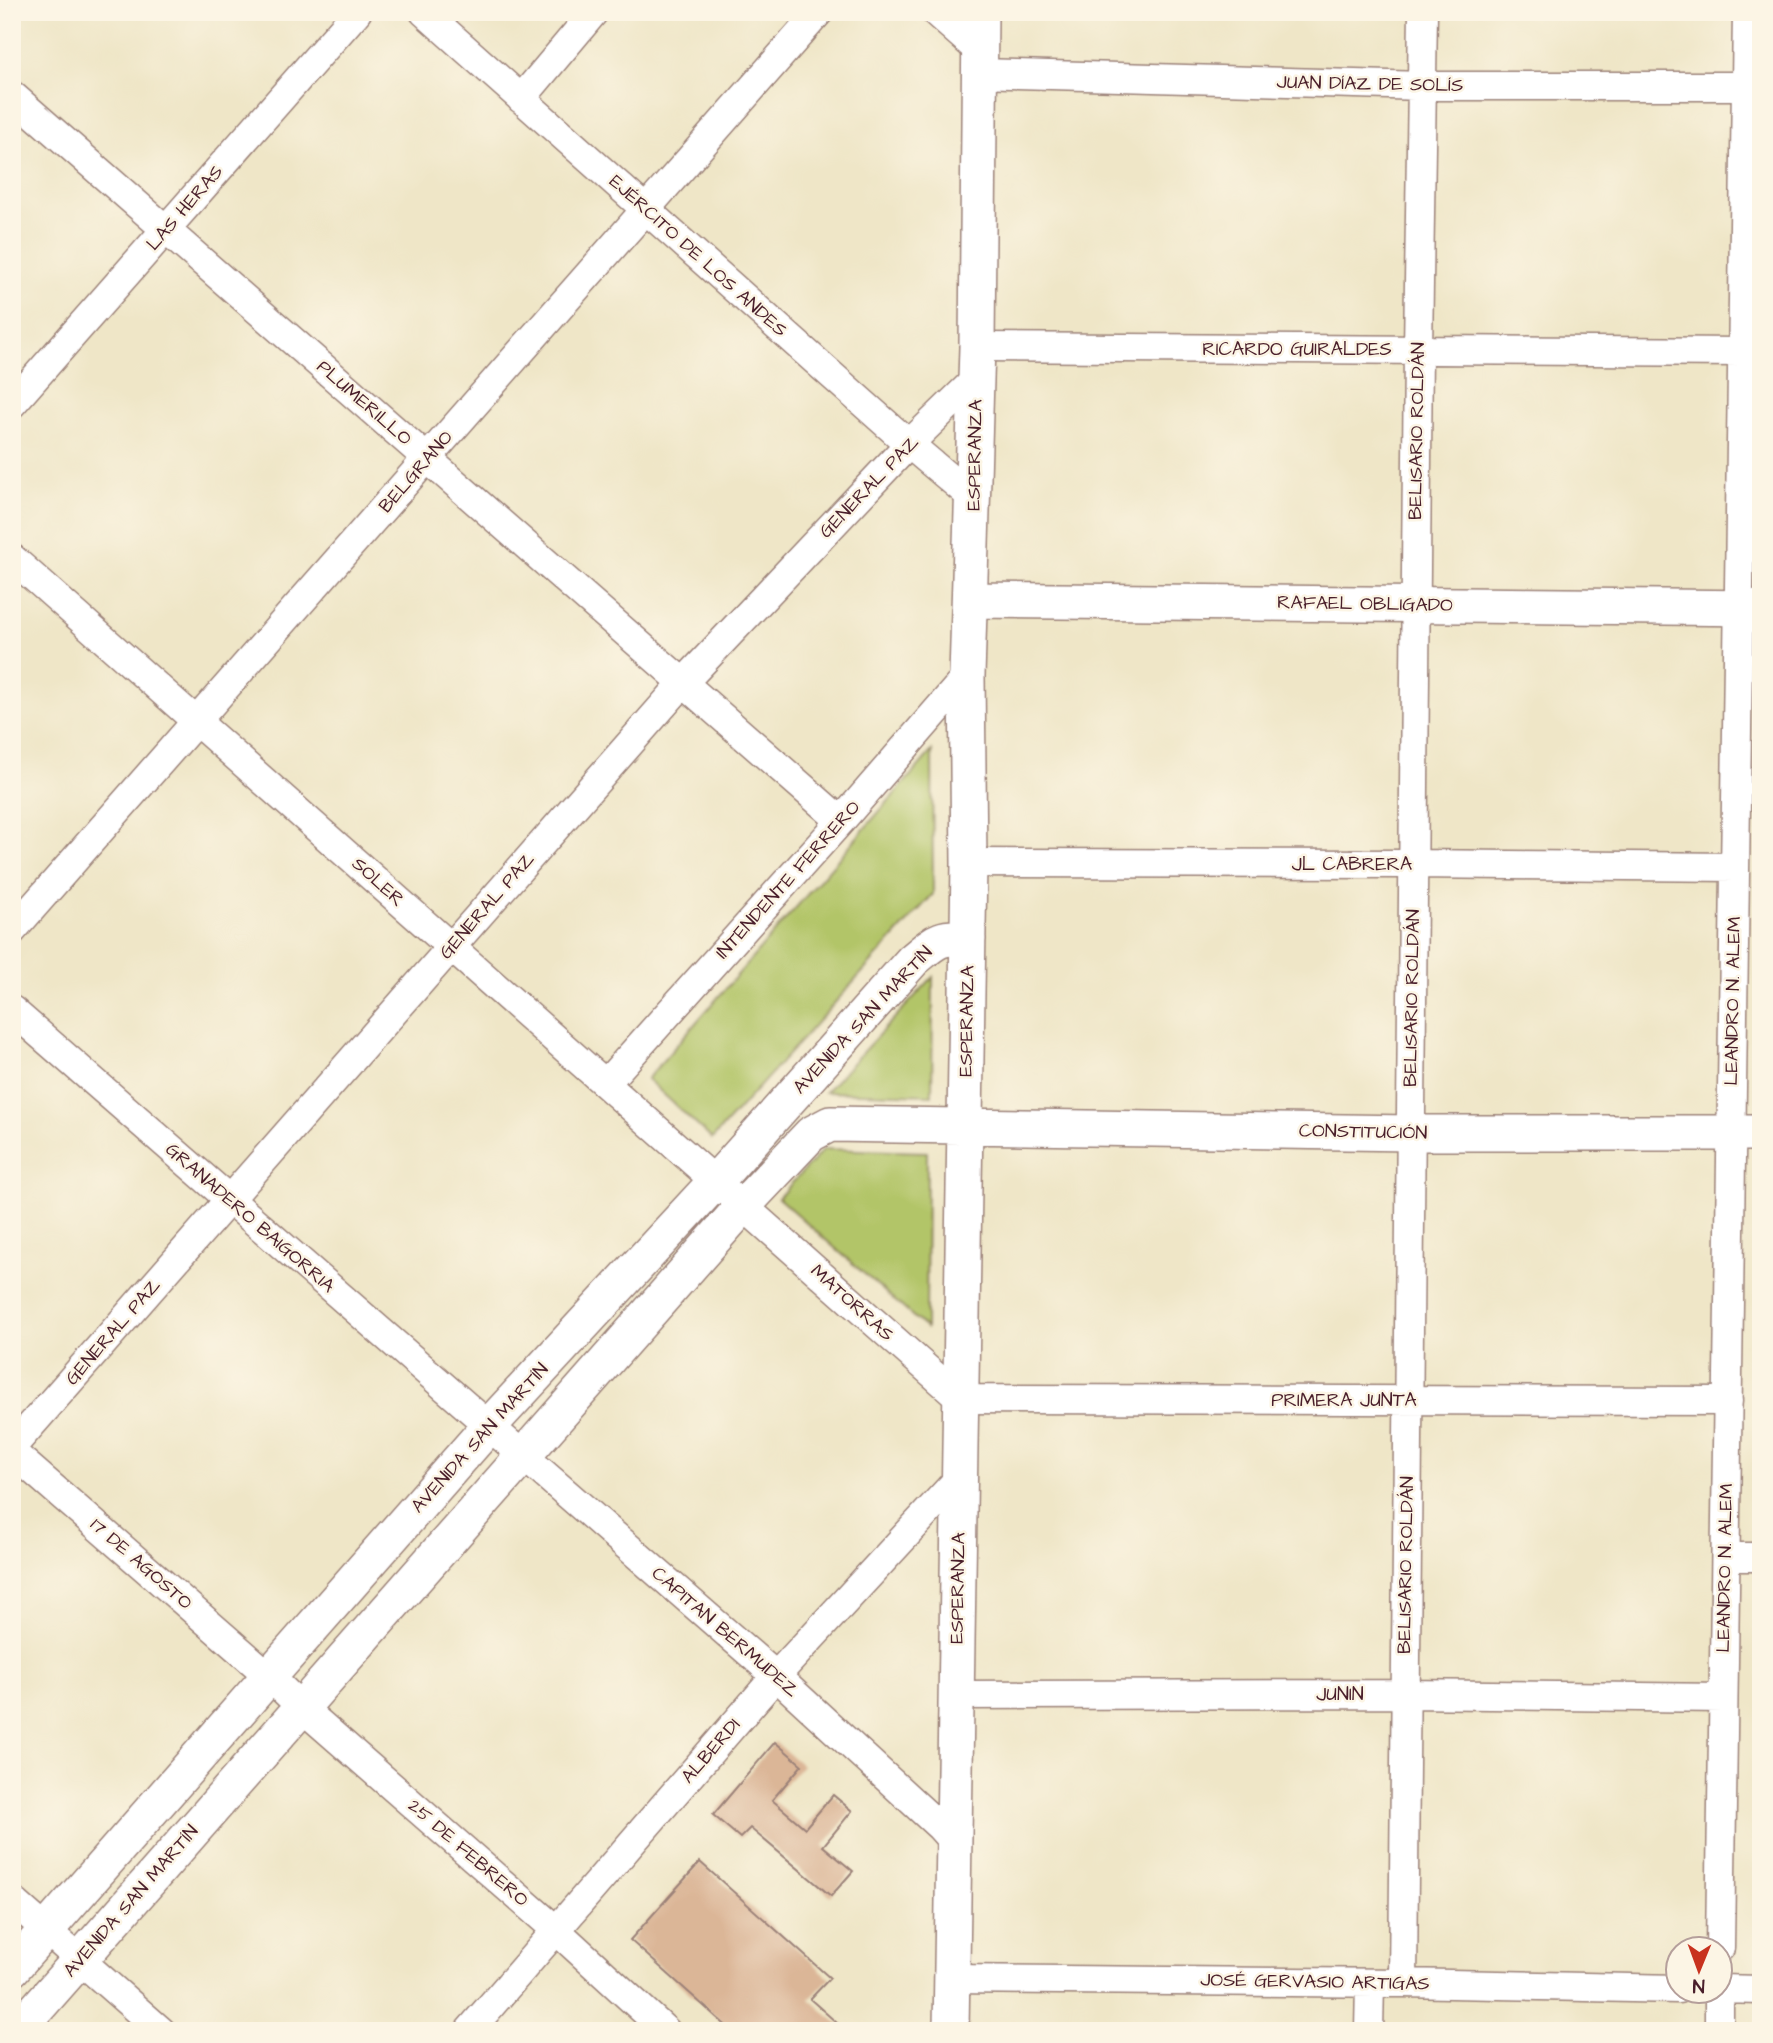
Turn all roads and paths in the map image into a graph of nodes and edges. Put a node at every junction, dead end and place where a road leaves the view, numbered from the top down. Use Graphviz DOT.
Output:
graph roads {
  1 [pos="357,12"];
  2 [pos="424,12"];
  3 [pos="594,12"];
  4 [pos="819,12"];
  5 [pos="935,12"];
  6 [pos="980,12"];
  7 [pos="1423,12"];
  8 [pos="1746,12"];
  9 [pos="979,62"];
  10 [pos="1423,86"];
  11 [pos="1753,87"];
  12 [pos="12,95"];
  13 [pos="522,99"];
  14 [pos="646,209"];
  15 [pos="166,229"];
  16 [pos="1418,350"];
  17 [pos="1742,352"];
  18 [pos="977,363"];
  19 [pos="12,404"];
  20 [pos="909,444"];
  21 [pos="427,458"];
  22 [pos="974,499"];
  23 [pos="12,558"];
  24 [pos="970,600"];
  25 [pos="1416,605"];
  26 [pos="1750,608"];
  27 [pos="967,676"];
  28 [pos="683,683"];
  29 [pos="196,722"];
  30 [pos="841,821"];
  31 [pos="970,863"];
  32 [pos="1413,864"];
  33 [pos="1735,867"];
  34 [pos="12,931"];
  35 [pos="968,939"];
  36 [pos="451,947"];
  37 [pos="12,1010"];
  38 [pos="606,1083"];
  39 [pos="965,1126"];
  40 [pos="1410,1133"];
  41 [pos="1746,1133"];
  42 [pos="716,1181"];
  43 [pos="229,1200"];
  44 [pos="743,1206"];
  45 [pos="961,1399"];
  46 [pos="1408,1401"];
  47 [pos="1728,1401"];
  48 [pos="489,1426"];
  49 [pos="12,1447"];
  50 [pos="12,1452"];
  51 [pos="523,1456"];
  52 [pos="960,1477"];
  53 [pos="1726,1557"];
  54 [pos="1761,1557"];
  55 [pos="269,1676"];
  56 [pos="776,1676"];
  57 [pos="1405,1694"];
  58 [pos="957,1695"];
  59 [pos="1723,1698"];
  60 [pos="302,1707"];
  61 [pos="955,1844"];
  62 [pos="12,1900"];
  63 [pos="46,1930"];
  64 [pos="556,1930"];
  65 [pos="1720,1934"];
  66 [pos="80,1959"];
  67 [pos="12,1969"];
  68 [pos="951,1979"];
  69 [pos="1370,1983"];
  70 [pos="1403,1983"];
  71 [pos="1664,1989"];
  72 [pos="1734,1990"];
  73 [pos="1761,1990"];
  74 [pos="1720,2004"];
  75 [pos="948,2028"];
  76 [pos="17,2031"];
  77 [pos="160,2031"];
  78 [pos="469,2031"];
  79 [pos="666,2031"];
  80 [pos="1369,2031"];
  81 [pos="1719,2031"];
  1 -- 15 [label="street, LAS HERAS"];
  2 -- 13 [label="street, EJÉRCITO DE LOS ANDES"];
  3 -- 13 [label="street"];
  4 -- 14 [label="street, BELGRANO"];
  5 -- 9 [label="street"];
  6 -- 9 [label="main road, ESPERANZA"];
  7 -- 10 [label="street, BELISARIO ROLDÁN"];
  8 -- 11 [label="street, LEANDRO N. ALEM"];
  9 -- 10 [label="street, JUAN DÍAZ DE SOLÍS"];
  9 -- 18 [label="main road, ESPERANZA"];
  10 -- 11 [label="street, JUAN DÍAZ DE SOLÍS"];
  10 -- 16 [label="street, BELISARIO ROLDÁN"];
  11 -- 17 [label="street, LEANDRO N. ALEM"];
  12 -- 15 [label="street, PLUMERILLO"];
  13 -- 14 [label="street, EJÉRCITO DE LOS ANDES"];
  14 -- 20 [label="street, EJÉRCITO DE LOS ANDES"];
  14 -- 21 [label="street, BELGRANO"];
  15 -- 19 [label="street, LAS HERAS"];
  15 -- 21 [label="street, PLUMERILLO"];
  16 -- 17 [label="street, RICARDO GUIRALDES"];
  16 -- 18 [label="street, RICARDO GUIRALDES"];
  16 -- 25 [label="street, BELISARIO ROLDÁN"];
  17 -- 26 [label="street, LEANDRO N. ALEM"];
  18 -- 20 [label="street, GENERAL PAZ"];
  18 -- 22 [label="main road, ESPERANZA"];
  20 -- 22 [label="street, EJÉRCITO DE LOS ANDES"];
  20 -- 28 [label="street, GENERAL PAZ"];
  21 -- 28 [label="street, PLUMERILLO"];
  21 -- 29 [label="street, BELGRANO"];
  22 -- 24 [label="main road, ESPERANZA"];
  23 -- 29 [label="street, SOLER"];
  24 -- 25 [label="main road, RAFAEL OBLIGADO"];
  24 -- 27 [label="main road, ESPERANZA"];
  25 -- 26 [label="main road, RAFAEL OBLIGADO"];
  25 -- 32 [label="street, BELISARIO ROLDÁN"];
  26 -- 33 [label="street, LEANDRO N. ALEM"];
  27 -- 30 [label="street, INTENDENTE FERRERO"];
  27 -- 31 [label="main road, ESPERANZA"];
  28 -- 30 [label="street, PLUMERILLO"];
  28 -- 36 [label="street, GENERAL PAZ"];
  29 -- 34 [label="street, BELGRANO"];
  29 -- 36 [label="street, SOLER"];
  30 -- 38 [label="street, INTENDENTE FERRERO"];
  31 -- 32 [label="street, JL CABRERA"];
  31 -- 35 [label="main road, ESPERANZA"];
  32 -- 33 [label="street, JL CABRERA"];
  32 -- 40 [label="street, BELISARIO ROLDÁN"];
  33 -- 41 [label="street, LEANDRO N. ALEM"];
  35 -- 39 [label="main road, ESPERANZA"];
  35 -- 42 [label="main road, AVENIDA SAN MARTÍN"];
  36 -- 38 [label="street, SOLER"];
  36 -- 43 [label="street, GENERAL PAZ"];
  37 -- 43 [label="street, GRANADERO BAIGORRIA"];
  38 -- 42 [label="street, SOLER"];
  39 -- 40 [label="main road, CONSTITUCIÓN"];
  39 -- 44 [label="main road, AVENIDA SAN MARTÍN"];
  39 -- 45 [label="main road, ESPERANZA"];
  40 -- 41 [label="main road, CONSTITUCIÓN"];
  40 -- 46 [label="street, BELISARIO ROLDÁN"];
  41 -- 47 [label="street, LEANDRO N. ALEM"];
  42 -- 44 [label="street, SOLER"];
  42 -- 48 [label="main road, AVENIDA SAN MARTÍN"];
  43 -- 48 [label="street, GRANADERO BAIGORRIA"];
  43 -- 49 [label="street, GENERAL PAZ"];
  44 -- 45 [label="street, MATORRAS"];
  44 -- 51 [label="main road, AVENIDA SAN MARTÍN"];
  45 -- 46 [label="street, PRIMERA JUNTA"];
  45 -- 52 [label="main road, ESPERANZA"];
  46 -- 47 [label="street, PRIMERA JUNTA"];
  46 -- 57 [label="street, BELISARIO ROLDÁN"];
  47 -- 53 [label="street, LEANDRO N. ALEM"];
  48 -- 51 [label="street, CAPITAN BERMUDEZ"];
  48 -- 55 [label="main road, AVENIDA SAN MARTÍN"];
  50 -- 55 [label="street, 17 DE AGOSTO"];
  51 -- 56 [label="street, CAPITAN BERMUDEZ"];
  51 -- 60 [label="main road, AVENIDA SAN MARTÍN"];
  52 -- 56 [label="street, ALBERDI"];
  52 -- 58 [label="main road, ESPERANZA"];
  53 -- 54 [label="street"];
  53 -- 59 [label="street, LEANDRO N. ALEM"];
  55 -- 60 [label="street, 25 DE FEBRERO"];
  55 -- 63 [label="main road, AVENIDA SAN MARTÍN"];
  56 -- 61 [label="street, CAPITAN BERMUDEZ"];
  56 -- 64 [label="street, ALBERDI"];
  57 -- 58 [label="street, JUNIN"];
  57 -- 59 [label="street, JUNIN"];
  57 -- 70 [label="street, BELISARIO ROLDÁN"];
  58 -- 61 [label="main road, ESPERANZA"];
  59 -- 65 [label="street, LEANDRO N. ALEM"];
  60 -- 64 [label="street, 25 DE FEBRERO"];
  60 -- 66 [label="main road, AVENIDA SAN MARTÍN"];
  61 -- 68 [label="main road, ESPERANZA"];
  62 -- 63 [label="street"];
  63 -- 66 [label="street"];
  63 -- 67 [label="main road, AVENIDA SAN MARTÍN"];
  64 -- 78 [label="street, ALBERDI"];
  64 -- 79 [label="street, 25 DE FEBRERO"];
  66 -- 76 [label="main road, AVENIDA SAN MARTÍN"];
  66 -- 77 [label="street"];
  68 -- 69 [label="street, JOSÉ GERVASIO ARTIGAS"];
  68 -- 75 [label="main road, ESPERANZA"];
  69 -- 70 [label="street, JOSÉ GERVASIO ARTIGAS"];
  69 -- 80 [label="street"];
  70 -- 71 [label="street, JOSÉ GERVASIO ARTIGAS"];
  72 -- 73 [label="street"];
  74 -- 81 [label="street"];
}
